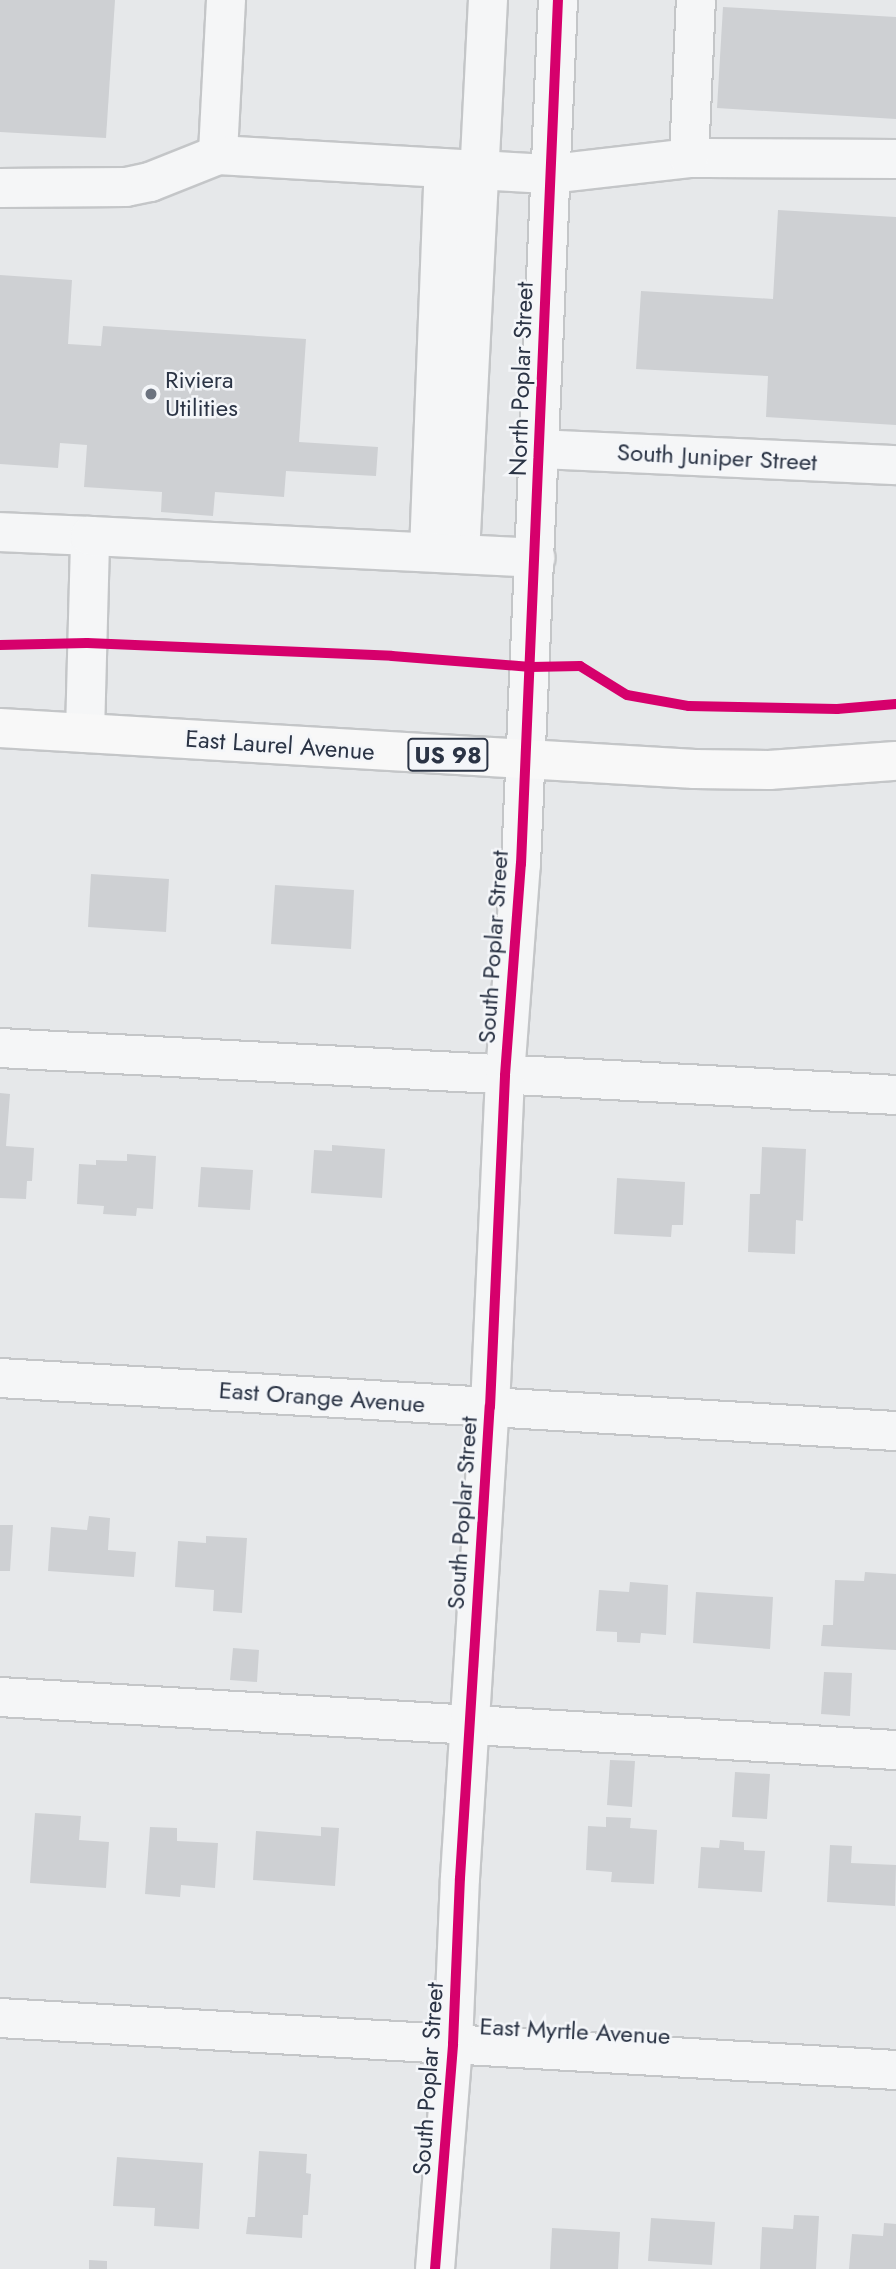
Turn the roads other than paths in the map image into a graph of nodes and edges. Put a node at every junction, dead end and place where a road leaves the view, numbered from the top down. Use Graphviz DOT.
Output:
graph roads {
  1 [pos="226,0"];
  2 [pos="488,0"];
  3 [pos="558,0"];
  4 [pos="696,0"];
  5 [pos="218,155"];
  6 [pos="689,158"];
  7 [pos="896,159"];
  8 [pos="444,168"];
  9 [pos="481,170"];
  10 [pos="551,174"];
  11 [pos="0,188"];
  12 [pos="538,449"];
  13 [pos="896,465"];
  14 [pos="0,532"];
  15 [pos="90,536"];
  16 [pos="444,553"];
  17 [pos="534,558"];
  18 [pos="0,728"];
  19 [pos="85,733"];
  20 [pos="525,760"];
  21 [pos="896,761"];
  22 [pos="0,1048"];
  23 [pos="505,1075"];
  24 [pos="896,1095"];
  25 [pos="0,1378"];
  26 [pos="490,1407"];
  27 [pos="896,1431"];
  28 [pos="0,1697"];
  29 [pos="470,1725"];
  30 [pos="896,1750"];
  31 [pos="0,2018"];
  32 [pos="453,2045"];
  33 [pos="896,2070"];
  34 [pos="435,2269"];
  1 -- 5 [label="street"];
  2 -- 9 [label="street"];
  3 -- 10 [label="street, North Poplar Street"];
  4 -- 6 [label="street"];
  5 -- 8 [label="street"];
  5 -- 11 [label="street"];
  6 -- 7 [label="street"];
  6 -- 10 [label="street"];
  8 -- 9 [label="street"];
  8 -- 16 [label="street"];
  9 -- 10 [label="street"];
  9 -- 16 [label="street"];
  10 -- 12 [label="street, North Poplar Street"];
  12 -- 13 [label="street, South Juniper Street"];
  12 -- 17 [label="street, North Poplar Street"];
  14 -- 15 [label="street"];
  15 -- 16 [label="street"];
  15 -- 19 [label="street"];
  16 -- 17 [label="street"];
  17 -- 20 [label="street, North Poplar Street"];
  18 -- 19 [label="main road, East Laurel Avenue / US 98"];
  19 -- 20 [label="main road, East Laurel Avenue / US 98"];
  20 -- 21 [label="main road, East Laurel Avenue / US 98"];
  20 -- 23 [label="street, South Poplar Street"];
  22 -- 23 [label="street"];
  23 -- 24 [label="street"];
  23 -- 26 [label="street, South Poplar Street"];
  25 -- 26 [label="street, East Orange Avenue"];
  26 -- 27 [label="street, East Orange Avenue"];
  26 -- 29 [label="street, South Poplar Street"];
  28 -- 29 [label="street"];
  29 -- 30 [label="street"];
  29 -- 32 [label="street, South Poplar Street"];
  31 -- 32 [label="street, East Myrtle Avenue"];
  32 -- 33 [label="street, East Myrtle Avenue"];
  32 -- 34 [label="street, South Poplar Street"];
}
